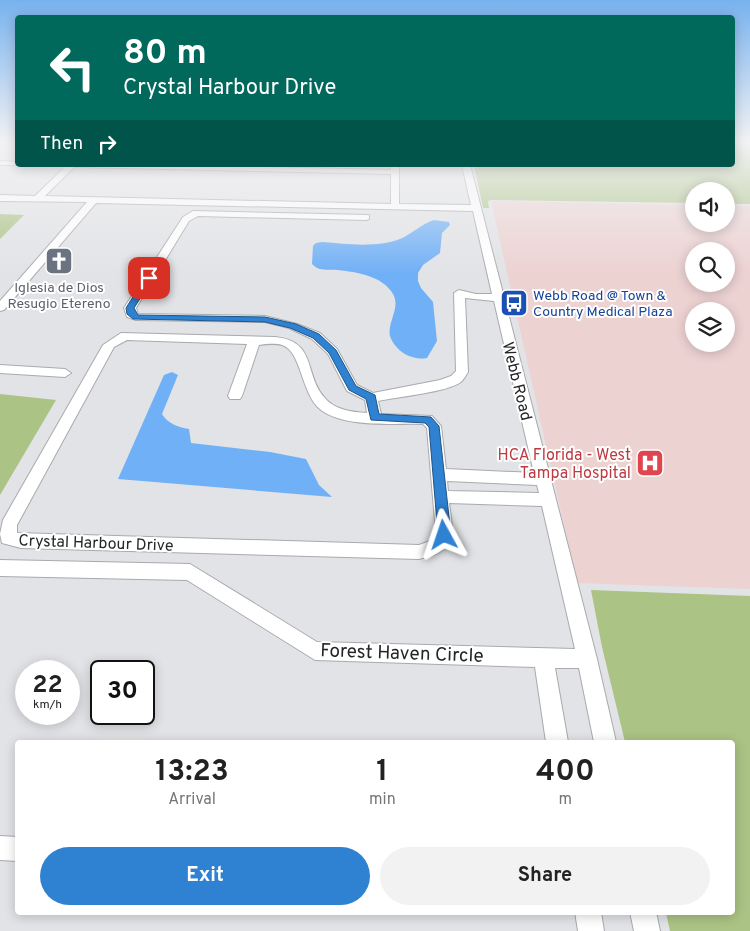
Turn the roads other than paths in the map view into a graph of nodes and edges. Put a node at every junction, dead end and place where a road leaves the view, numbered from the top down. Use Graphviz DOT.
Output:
graph roads {
  1 [pos="50,186"];
  2 [pos="395,186"];
  3 [pos="470,186"];
  4 [pos="0,198"];
  5 [pos="38,198"];
  6 [pos="93,200"];
  7 [pos="395,206"];
  8 [pos="475,208"];
  9 [pos="366,217"];
  10 [pos="496,294"];
  11 [pos="0,308"];
  12 [pos="254,341"];
  13 [pos="0,370"];
  14 [pos="64,373"];
  15 [pos="235,396"];
  16 [pos="371,398"];
  17 [pos="375,417"];
  18 [pos="439,475"];
  19 [pos="542,478"];
  20 [pos="441,497"];
  21 [pos="547,500"];
  22 [pos="0,568"];
  23 [pos="542,658"];
  24 [pos="587,659"];
  25 [pos="558,740"];
  26 [pos="605,740"];
  27 [pos="0,848"];
  28 [pos="15,849"];
  29 [pos="588,915"];
  30 [pos="644,915"];
  31 [pos="591,931"];
  32 [pos="647,931"];
  1 -- 5 [label="street"];
  2 -- 7 [label="street"];
  3 -- 8 [label="street, Webb Road"];
  4 -- 5 [label="street"];
  5 -- 6 [label="street"];
  6 -- 7 [label="street"];
  6 -- 11 [label="street"];
  7 -- 8 [label="street"];
  8 -- 10 [label="street, Webb Road"];
  9 -- 16 [label="street"];
  10 -- 16 [label="street"];
  10 -- 19 [label="street, Webb Road"];
  12 -- 15 [label="street"];
  12 -- 17 [label="street, Crystal Harbour Drive"];
  12 -- 20 [label="street, Crystal Harbour Drive"];
  13 -- 14 [label="street"];
  16 -- 17 [label="street"];
  17 -- 18 [label="street, Crystal Harbour Drive"];
  18 -- 19 [label="street"];
  18 -- 20 [label="street, Crystal Harbour Drive"];
  19 -- 21 [label="street, Webb Road"];
  20 -- 21 [label="street"];
  21 -- 24 [label="street, Webb Road"];
  22 -- 23 [label="street, Forest Haven Circle"];
  23 -- 24 [label="street, Forest Haven Circle"];
  23 -- 25 [label="street"];
  24 -- 26 [label="street, Webb Road"];
  27 -- 28 [label="street"];
  29 -- 31 [label="street"];
  30 -- 32 [label="street"];
}
